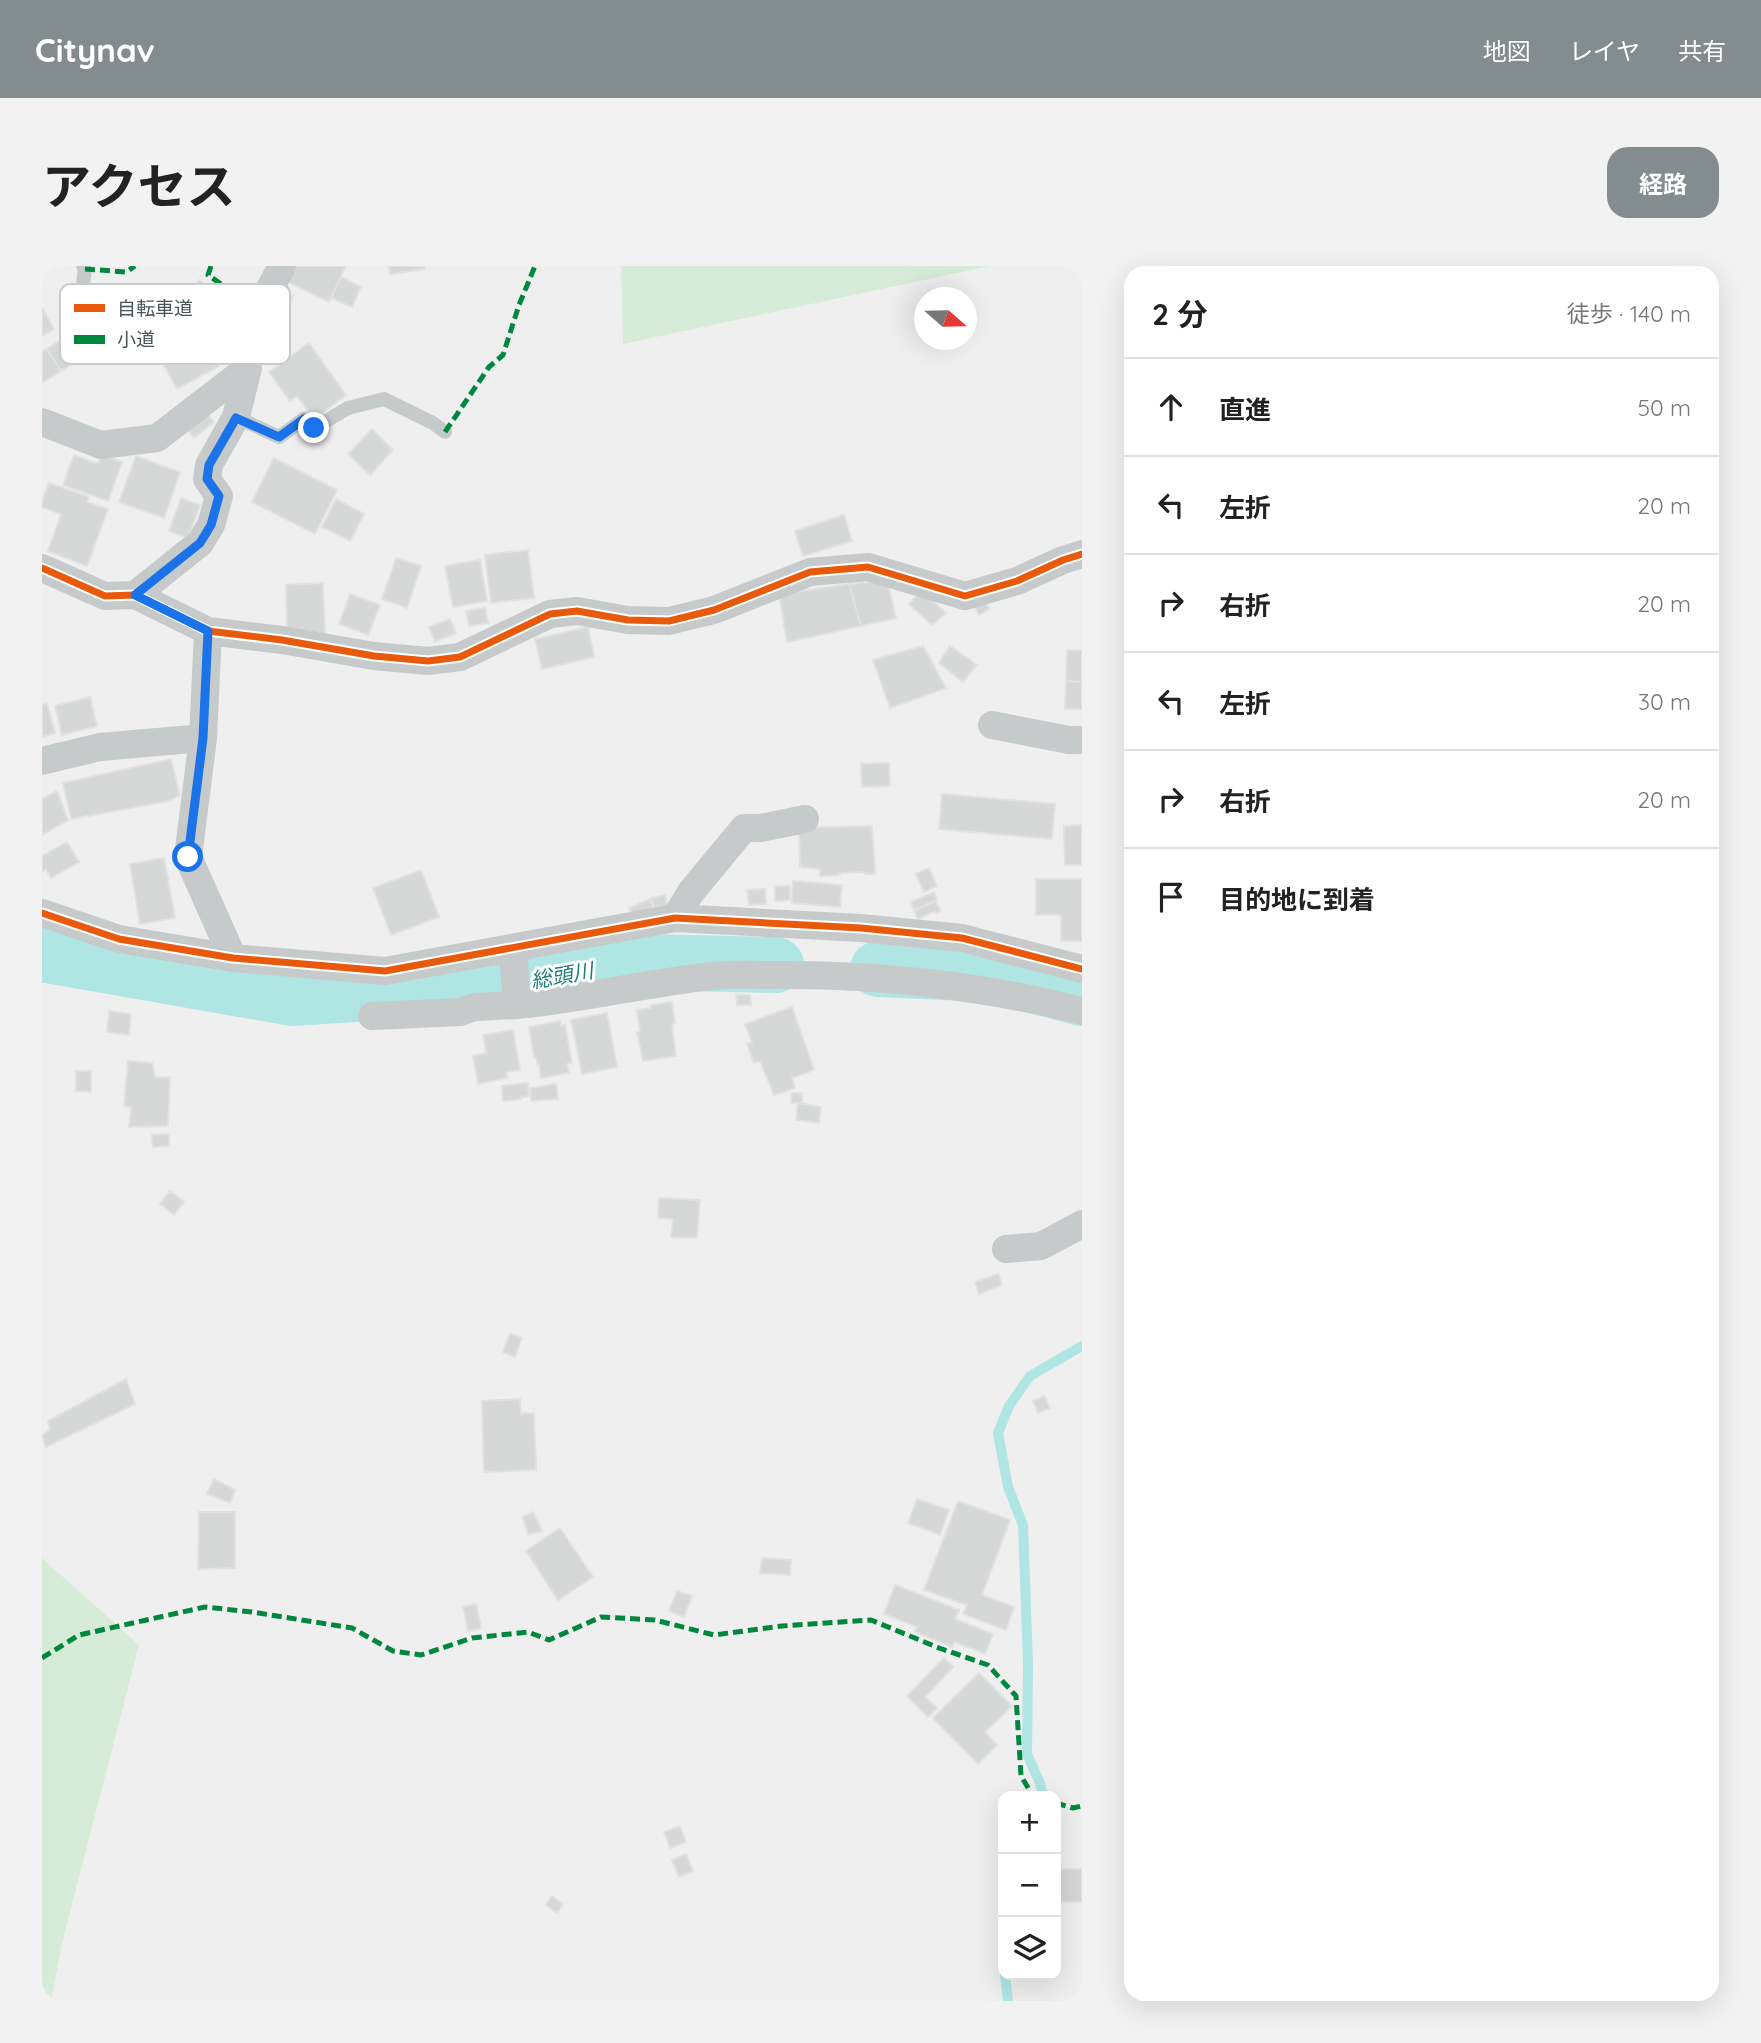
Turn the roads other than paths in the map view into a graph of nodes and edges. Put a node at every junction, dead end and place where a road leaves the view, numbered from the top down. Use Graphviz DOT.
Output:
graph roads {
  1 [pos="83,266"];
  2 [pos="282,266"];
  3 [pos="83,284"];
  4 [pos="272,284"];
  5 [pos="248,364"];
  6 [pos="248,368"];
  7 [pos="236,418"];
  8 [pos="42,422"];
  9 [pos="444,432"];
  10 [pos="1082,554"];
  11 [pos="42,568"];
  12 [pos="135,595"];
  13 [pos="208,631"];
  14 [pos="992,724"];
  15 [pos="203,738"];
  16 [pos="1082,740"];
  17 [pos="42,761"];
  18 [pos="805,819"];
  19 [pos="42,913"];
  20 [pos="675,918"];
  21 [pos="513,948"];
  22 [pos="233,958"];
  23 [pos="1082,969"];
  24 [pos="517,1005"];
  25 [pos="1082,1011"];
  26 [pos="372,1016"];
  27 [pos="1082,1224"];
  28 [pos="1006,1249"];
  1 -- 3 [label="lane"];
  2 -- 4 [label="street"];
  5 -- 6 [label="street"];
  6 -- 7 [label="street"];
  6 -- 8 [label="street"];
  7 -- 9 [label="lane"];
  7 -- 12 [label="street"];
  10 -- 13 [label="street"];
  11 -- 12 [label="street"];
  12 -- 13 [label="street"];
  13 -- 15 [label="street"];
  14 -- 16 [label="street"];
  15 -- 17 [label="street"];
  15 -- 22 [label="street"];
  18 -- 20 [label="street"];
  19 -- 22 [label="street"];
  20 -- 21 [label="street"];
  20 -- 23 [label="street"];
  21 -- 22 [label="street"];
  21 -- 24 [label="street"];
  24 -- 25 [label="street"];
  24 -- 26 [label="street"];
  27 -- 28 [label="street"];
}
